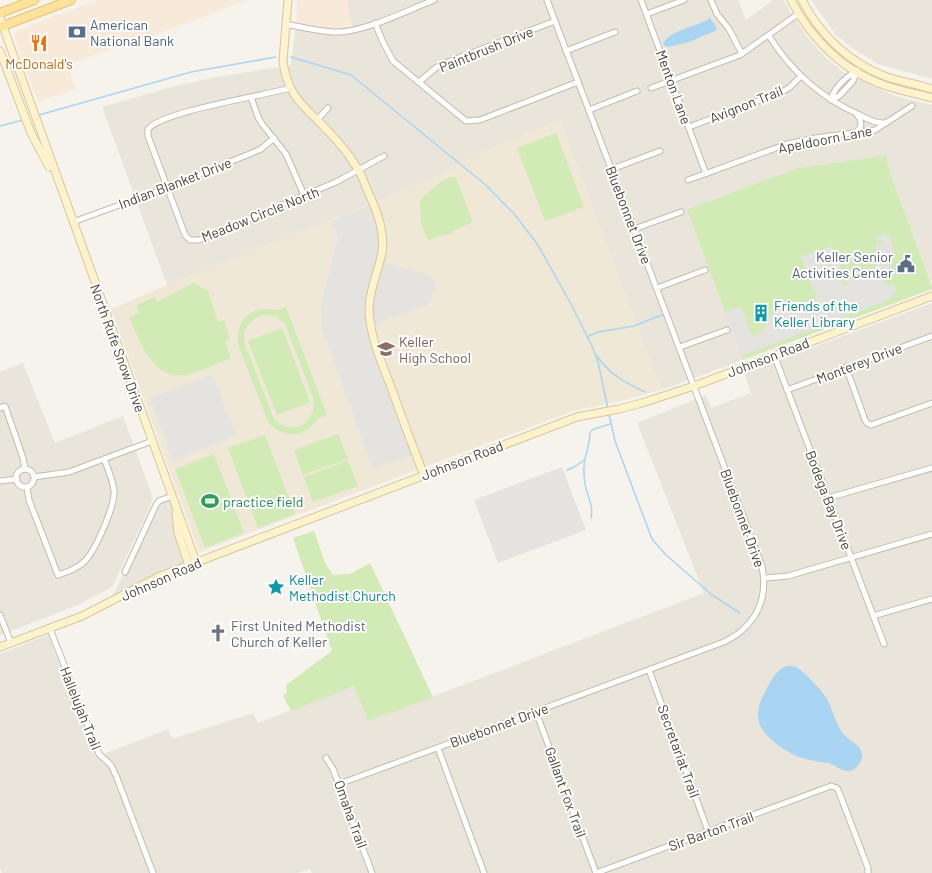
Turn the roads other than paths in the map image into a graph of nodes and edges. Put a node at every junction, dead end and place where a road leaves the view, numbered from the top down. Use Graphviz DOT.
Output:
graph roads {
  1 [pos="34,0"];
  2 [pos="71,0"];
  3 [pos="288,0"];
  4 [pos="434,0"];
  5 [pos="547,0"];
  6 [pos="641,0"];
  7 [pos="684,0"];
  8 [pos="711,0"];
  9 [pos="791,0"];
  10 [pos="802,0"];
  11 [pos="0,13"];
  12 [pos="647,14"];
  13 [pos="798,14"];
  14 [pos="556,21"];
  15 [pos="375,23"];
  16 [pos="1,24"];
  17 [pos="285,24"];
  18 [pos="615,32"];
  19 [pos="768,36"];
  20 [pos="0,51"];
  21 [pos="566,51"];
  22 [pos="742,54"];
  23 [pos="860,64"];
  24 [pos="856,71"];
  25 [pos="801,76"];
  26 [pos="21,77"];
  27 [pos="12,80"];
  28 [pos="671,81"];
  29 [pos="419,82"];
  30 [pos="578,82"];
  31 [pos="290,88"];
  32 [pos="652,88"];
  33 [pos="932,89"];
  34 [pos="637,91"];
  35 [pos="251,97"];
  36 [pos="932,98"];
  37 [pos="831,100"];
  38 [pos="912,106"];
  39 [pos="328,108"];
  40 [pos="589,110"];
  41 [pos="855,113"];
  42 [pos="318,120"];
  43 [pos="888,122"];
  44 [pos="688,127"];
  45 [pos="852,133"];
  46 [pos="274,138"];
  47 [pos="660,151"];
  48 [pos="384,156"];
  49 [pos="612,169"];
  50 [pos="359,171"];
  51 [pos="706,174"];
  52 [pos="688,180"];
  53 [pos="60,187"];
  54 [pos="166,188"];
  55 [pos="304,195"];
  56 [pos="681,212"];
  57 [pos="73,222"];
  58 [pos="634,229"];
  59 [pos="705,270"];
  60 [pos="657,288"];
  61 [pos="932,296"];
  62 [pos="727,330"];
  63 [pos="932,336"];
  64 [pos="680,347"];
  65 [pos="774,355"];
  66 [pos="846,367"];
  67 [pos="694,386"];
  68 [pos="787,390"];
  69 [pos="932,403"];
  70 [pos="2,407"];
  71 [pos="152,440"];
  72 [pos="104,459"];
  73 [pos="932,468"];
  74 [pos="25,469"];
  75 [pos="424,475"];
  76 [pos="34,477"];
  77 [pos="17,478"];
  78 [pos="0,481"];
  79 [pos="27,487"];
  80 [pos="172,496"];
  81 [pos="828,498"];
  82 [pos="932,534"];
  83 [pos="851,558"];
  84 [pos="192,563"];
  85 [pos="125,572"];
  86 [pos="765,578"];
  87 [pos="932,598"];
  88 [pos="0,614"];
  89 [pos="873,616"];
  90 [pos="50,628"];
  91 [pos="11,643"];
  92 [pos="884,644"];
  93 [pos="0,647"];
  94 [pos="649,670"];
  95 [pos="536,712"];
  96 [pos="438,748"];
  97 [pos="326,758"];
  98 [pos="339,784"];
  99 [pos="708,832"];
  100 [pos="153,873"];
  101 [pos="372,873"];
  102 [pos="484,873"];
  103 [pos="596,873"];
  104 [pos="868,873"];
  1 -- 11 [label="main road"];
  2 -- 16 [label="main road"];
  3 -- 17 [label="main road"];
  4 -- 15 [label="street"];
  5 -- 14 [label="street, Bluebonnet Drive"];
  6 -- 12 [label="street, Menton Lane"];
  7 -- 12 [label="street"];
  8 -- 22 [label="street"];
  9 -- 13 [label="main road"];
  10 -- 23 [label="main road"];
  12 -- 28 [label="street, Menton Lane"];
  13 -- 19 [label="street"];
  13 -- 24 [label="main road"];
  14 -- 21 [label="street, Bluebonnet Drive"];
  14 -- 29 [label="street, Paintbrush Drive"];
  15 -- 17 [label="street"];
  15 -- 29 [label="street"];
  16 -- 26 [label="main road, North Rufe Snow Drive"];
  17 -- 31 [label="main road"];
  18 -- 21 [label="street"];
  19 -- 22 [label="street"];
  19 -- 25 [label="street"];
  20 -- 27 [label="main road, North Rufe Snow Drive"];
  21 -- 30 [label="street, Bluebonnet Drive"];
  22 -- 28 [label="street"];
  23 -- 24 [label="street"];
  23 -- 33 [label="main road"];
  24 -- 36 [label="main road"];
  24 -- 37 [label="street"];
  25 -- 37 [label="street"];
  25 -- 44 [label="street, Avignon Trail"];
  26 -- 27 [label="main road"];
  26 -- 53 [label="main road, North Rufe Snow Drive"];
  27 -- 53 [label="main road, North Rufe Snow Drive"];
  28 -- 32 [label="street"];
  28 -- 44 [label="street, Menton Lane"];
  29 -- 30 [label="street"];
  30 -- 40 [label="street, Bluebonnet Drive"];
  31 -- 35 [label="street"];
  31 -- 42 [label="main road"];
  34 -- 40 [label="street"];
  35 -- 46 [label="street"];
  35 -- 54 [label="street"];
  37 -- 41 [label="street"];
  38 -- 43 [label="street, Apeldoorn Lane"];
  39 -- 42 [label="street"];
  40 -- 49 [label="street, Bluebonnet Drive"];
  41 -- 43 [label="street"];
  41 -- 45 [label="street"];
  42 -- 50 [label="main road"];
  43 -- 45 [label="street, Apeldoorn Lane"];
  44 -- 51 [label="street, Menton Lane"];
  45 -- 51 [label="street, Apeldoorn Lane"];
  46 -- 54 [label="street, Indian Blanket Drive"];
  46 -- 55 [label="street"];
  47 -- 49 [label="street"];
  48 -- 50 [label="street, Meadow Circle North"];
  49 -- 58 [label="street, Bluebonnet Drive"];
  50 -- 55 [label="street, Meadow Circle North"];
  50 -- 75 [label="main road"];
  51 -- 52 [label="street, Apeldoorn Lane"];
  53 -- 57 [label="main road, North Rufe Snow Drive"];
  54 -- 55 [label="street, Meadow Circle North"];
  54 -- 57 [label="street, Indian Blanket Drive"];
  56 -- 58 [label="street"];
  57 -- 71 [label="main road, North Rufe Snow Drive"];
  58 -- 60 [label="street, Bluebonnet Drive"];
  59 -- 60 [label="street"];
  60 -- 64 [label="street, Bluebonnet Drive"];
  61 -- 65 [label="main road, Johnson Road"];
  62 -- 64 [label="street"];
  63 -- 66 [label="street, Monterey Drive"];
  64 -- 67 [label="street, Bluebonnet Drive"];
  65 -- 67 [label="main road, Johnson Road"];
  65 -- 68 [label="street, Bodega Bay Drive"];
  66 -- 68 [label="street, Monterey Drive"];
  66 -- 69 [label="street"];
  67 -- 75 [label="main road, Johnson Road"];
  67 -- 86 [label="street, Bluebonnet Drive"];
  68 -- 81 [label="street, Bodega Bay Drive"];
  70 -- 74 [label="street"];
  71 -- 72 [label="street"];
  71 -- 80 [label="main road, North Rufe Snow Drive"];
  72 -- 76 [label="street"];
  72 -- 79 [label="street"];
  73 -- 81 [label="street"];
  74 -- 76 [label="street"];
  74 -- 77 [label="street"];
  75 -- 84 [label="main road, Johnson Road"];
  76 -- 79 [label="street"];
  77 -- 78 [label="street"];
  77 -- 79 [label="street"];
  80 -- 84 [label="main road, North Rufe Snow Drive"];
  80 -- 85 [label="street"];
  81 -- 83 [label="street, Bodega Bay Drive"];
  82 -- 83 [label="street"];
  83 -- 86 [label="street"];
  83 -- 89 [label="street, Bodega Bay Drive"];
  84 -- 90 [label="main road, Johnson Road"];
  86 -- 94 [label="street, Bluebonnet Drive"];
  87 -- 89 [label="street"];
  88 -- 91 [label="street"];
  89 -- 92 [label="street, Bodega Bay Drive"];
  90 -- 91 [label="main road, Johnson Road"];
  90 -- 100 [label="street, Hallelujah Trail"];
  91 -- 93 [label="main road, Johnson Road"];
  94 -- 95 [label="street, Bluebonnet Drive"];
  94 -- 99 [label="street, Secretariat Trail"];
  95 -- 96 [label="street, Bluebonnet Drive"];
  95 -- 103 [label="street, Gallant Fox Trail"];
  96 -- 98 [label="street, Bluebonnet Drive"];
  96 -- 102 [label="street"];
  97 -- 98 [label="street, Omaha Trail"];
  98 -- 101 [label="street, Omaha Trail"];
  99 -- 103 [label="street, Sir Barton Trail"];
  99 -- 104 [label="street, Sir Barton Trail"];
}
